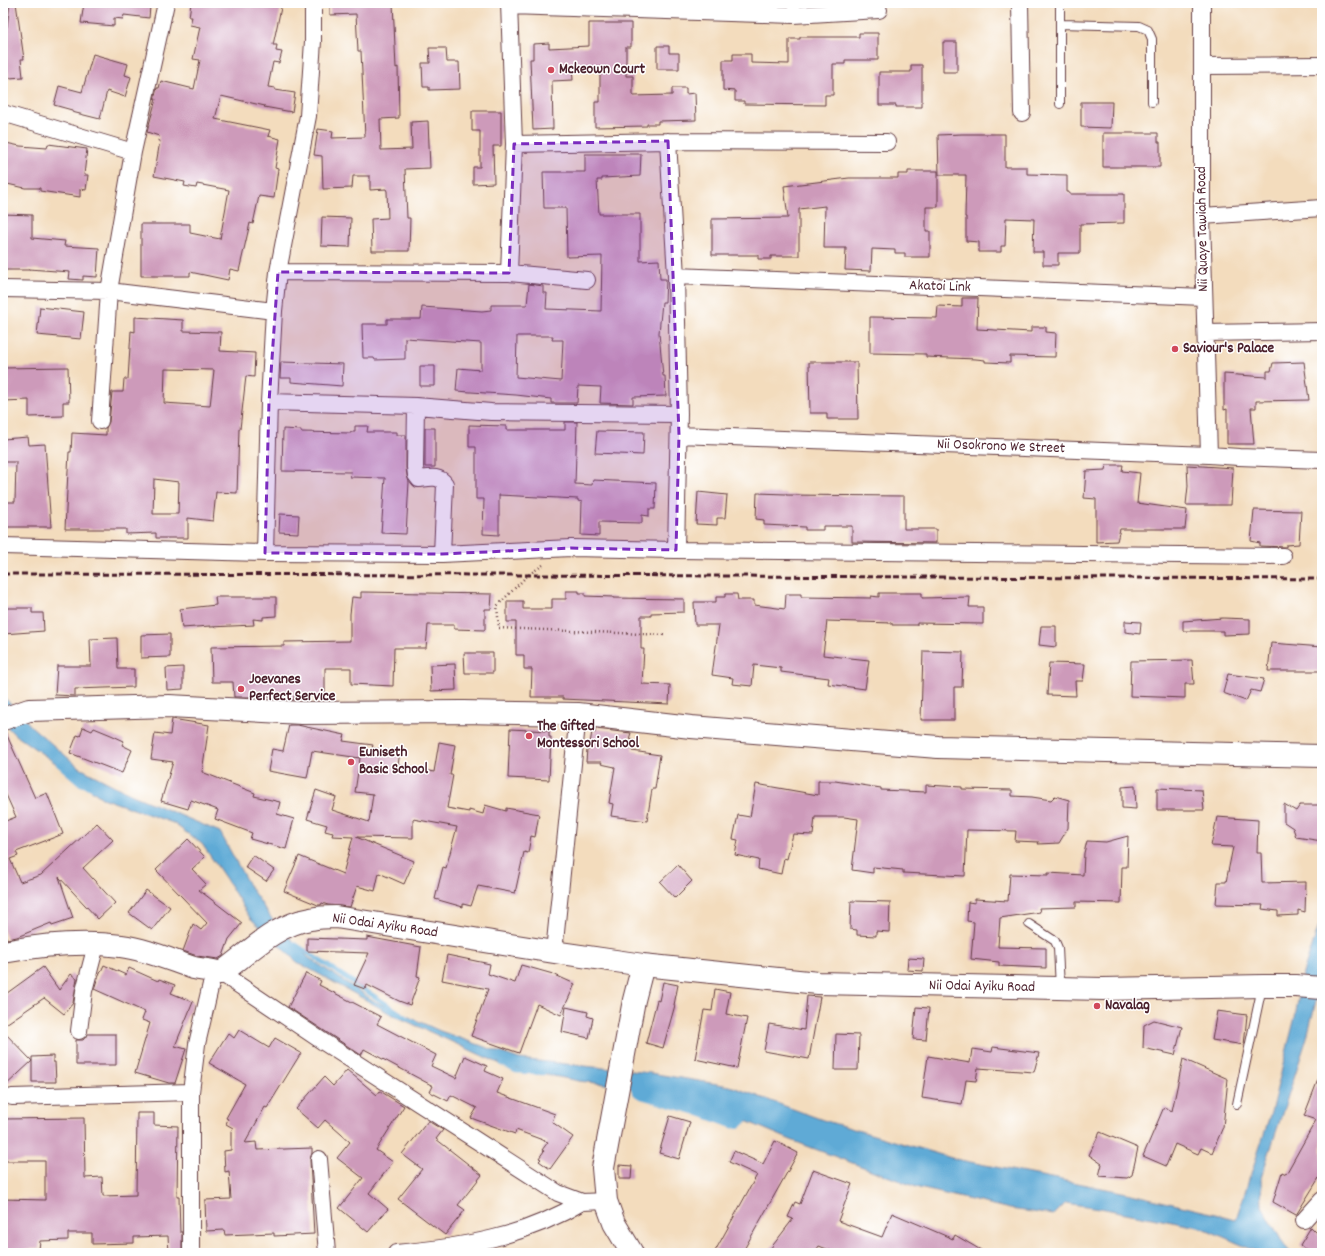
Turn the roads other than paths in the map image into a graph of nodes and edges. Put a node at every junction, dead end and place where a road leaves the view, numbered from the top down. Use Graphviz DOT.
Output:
graph roads {
  1 [pos="166,3"];
  2 [pos="313,3"];
  3 [pos="1020,3"];
  4 [pos="1060,3"];
  5 [pos="1202,3"];
  6 [pos="509,5"];
  7 [pos="793,9"];
  8 [pos="879,10"];
  9 [pos="1060,24"];
  10 [pos="1322,65"];
  11 [pos="1203,66"];
  12 [pos="1152,102"];
  13 [pos="1060,104"];
  14 [pos="3,113"];
  15 [pos="1022,113"];
  16 [pos="668,140"];
  17 [pos="887,142"];
  18 [pos="514,144"];
  19 [pos="133,152"];
  20 [pos="1322,208"];
  21 [pos="1202,216"];
  22 [pos="278,272"];
  23 [pos="509,273"];
  24 [pos="676,276"];
  25 [pos="587,280"];
  26 [pos="3,289"];
  27 [pos="109,291"];
  28 [pos="1204,297"];
  29 [pos="274,311"];
  30 [pos="1322,330"];
  31 [pos="1206,333"];
  32 [pos="269,402"];
  33 [pos="416,406"];
  34 [pos="679,414"];
  35 [pos="100,421"];
  36 [pos="679,435"];
  37 [pos="1209,455"];
  38 [pos="1322,460"];
  39 [pos="3,546"];
  40 [pos="676,550"];
  41 [pos="265,553"];
  42 [pos="442,554"];
  43 [pos="1283,556"];
  44 [pos="578,714"];
  45 [pos="3,719"];
  46 [pos="1322,756"];
  47 [pos="1029,924"];
  48 [pos="96,945"];
  49 [pos="3,952"];
  50 [pos="554,952"];
  51 [pos="643,964"];
  52 [pos="217,972"];
  53 [pos="1263,986"];
  54 [pos="1060,988"];
  55 [pos="1322,988"];
  56 [pos="79,1031"];
  57 [pos="191,1092"];
  58 [pos="12,1097"];
  59 [pos="1237,1104"];
  60 [pos="319,1159"];
  61 [pos="1322,1200"];
  62 [pos="606,1201"];
  63 [pos="582,1202"];
  64 [pos="1304,1220"];
  65 [pos="191,1253"];
  66 [pos="326,1253"];
  67 [pos="396,1253"];
  68 [pos="632,1253"];
  1 -- 19 [label="street"];
  2 -- 22 [label="street"];
  3 -- 15 [label="street"];
  4 -- 9 [label="lane"];
  5 -- 11 [label="street, Nii Quaye Tawiah Road"];
  6 -- 7 [label="street"];
  6 -- 18 [label="street"];
  7 -- 8 [label="street"];
  9 -- 12 [label="lane"];
  9 -- 13 [label="lane"];
  10 -- 11 [label="street"];
  11 -- 21 [label="street, Nii Quaye Tawiah Road"];
  14 -- 19 [label="street"];
  16 -- 17 [label="street"];
  16 -- 18 [label="street"];
  16 -- 24 [label="street"];
  18 -- 23 [label="street"];
  19 -- 27 [label="street"];
  20 -- 21 [label="street"];
  21 -- 28 [label="street, Nii Quaye Tawiah Road"];
  22 -- 23 [label="street"];
  22 -- 29 [label="street"];
  23 -- 25 [label="street"];
  24 -- 28 [label="street, Akatoi Link"];
  24 -- 34 [label="street"];
  26 -- 27 [label="street"];
  27 -- 29 [label="street"];
  27 -- 35 [label="street"];
  28 -- 31 [label="street, Nii Quaye Tawiah Road"];
  29 -- 32 [label="street"];
  30 -- 31 [label="street"];
  31 -- 37 [label="street, Nii Quaye Tawiah Road"];
  32 -- 33 [label="street"];
  32 -- 41 [label="street"];
  33 -- 34 [label="street"];
  33 -- 42 [label="street"];
  34 -- 36 [label="street"];
  36 -- 37 [label="street, Nii Osokrono We Street"];
  36 -- 40 [label="street"];
  37 -- 38 [label="street, Nii Osokrono We Street"];
  39 -- 41 [label="street"];
  40 -- 42 [label="street"];
  40 -- 43 [label="street"];
  41 -- 42 [label="street"];
  44 -- 45 [label="street"];
  44 -- 46 [label="street"];
  44 -- 50 [label="street"];
  47 -- 54 [label="lane"];
  48 -- 49 [label="street"];
  48 -- 52 [label="street"];
  48 -- 56 [label="street"];
  50 -- 51 [label="street, Nii Odai Ayiku Road"];
  50 -- 52 [label="street, Nii Odai Ayiku Road"];
  51 -- 54 [label="street, Nii Odai Ayiku Road"];
  51 -- 62 [label="street"];
  52 -- 57 [label="street"];
  52 -- 63 [label="street"];
  53 -- 54 [label="street, Nii Odai Ayiku Road"];
  53 -- 55 [label="street, Nii Odai Ayiku Road"];
  53 -- 59 [label="lane"];
  57 -- 58 [label="street"];
  57 -- 65 [label="street"];
  60 -- 66 [label="street"];
  61 -- 64 [label="street"];
  62 -- 63 [label="street"];
  62 -- 68 [label="street"];
  63 -- 67 [label="street"];
}
